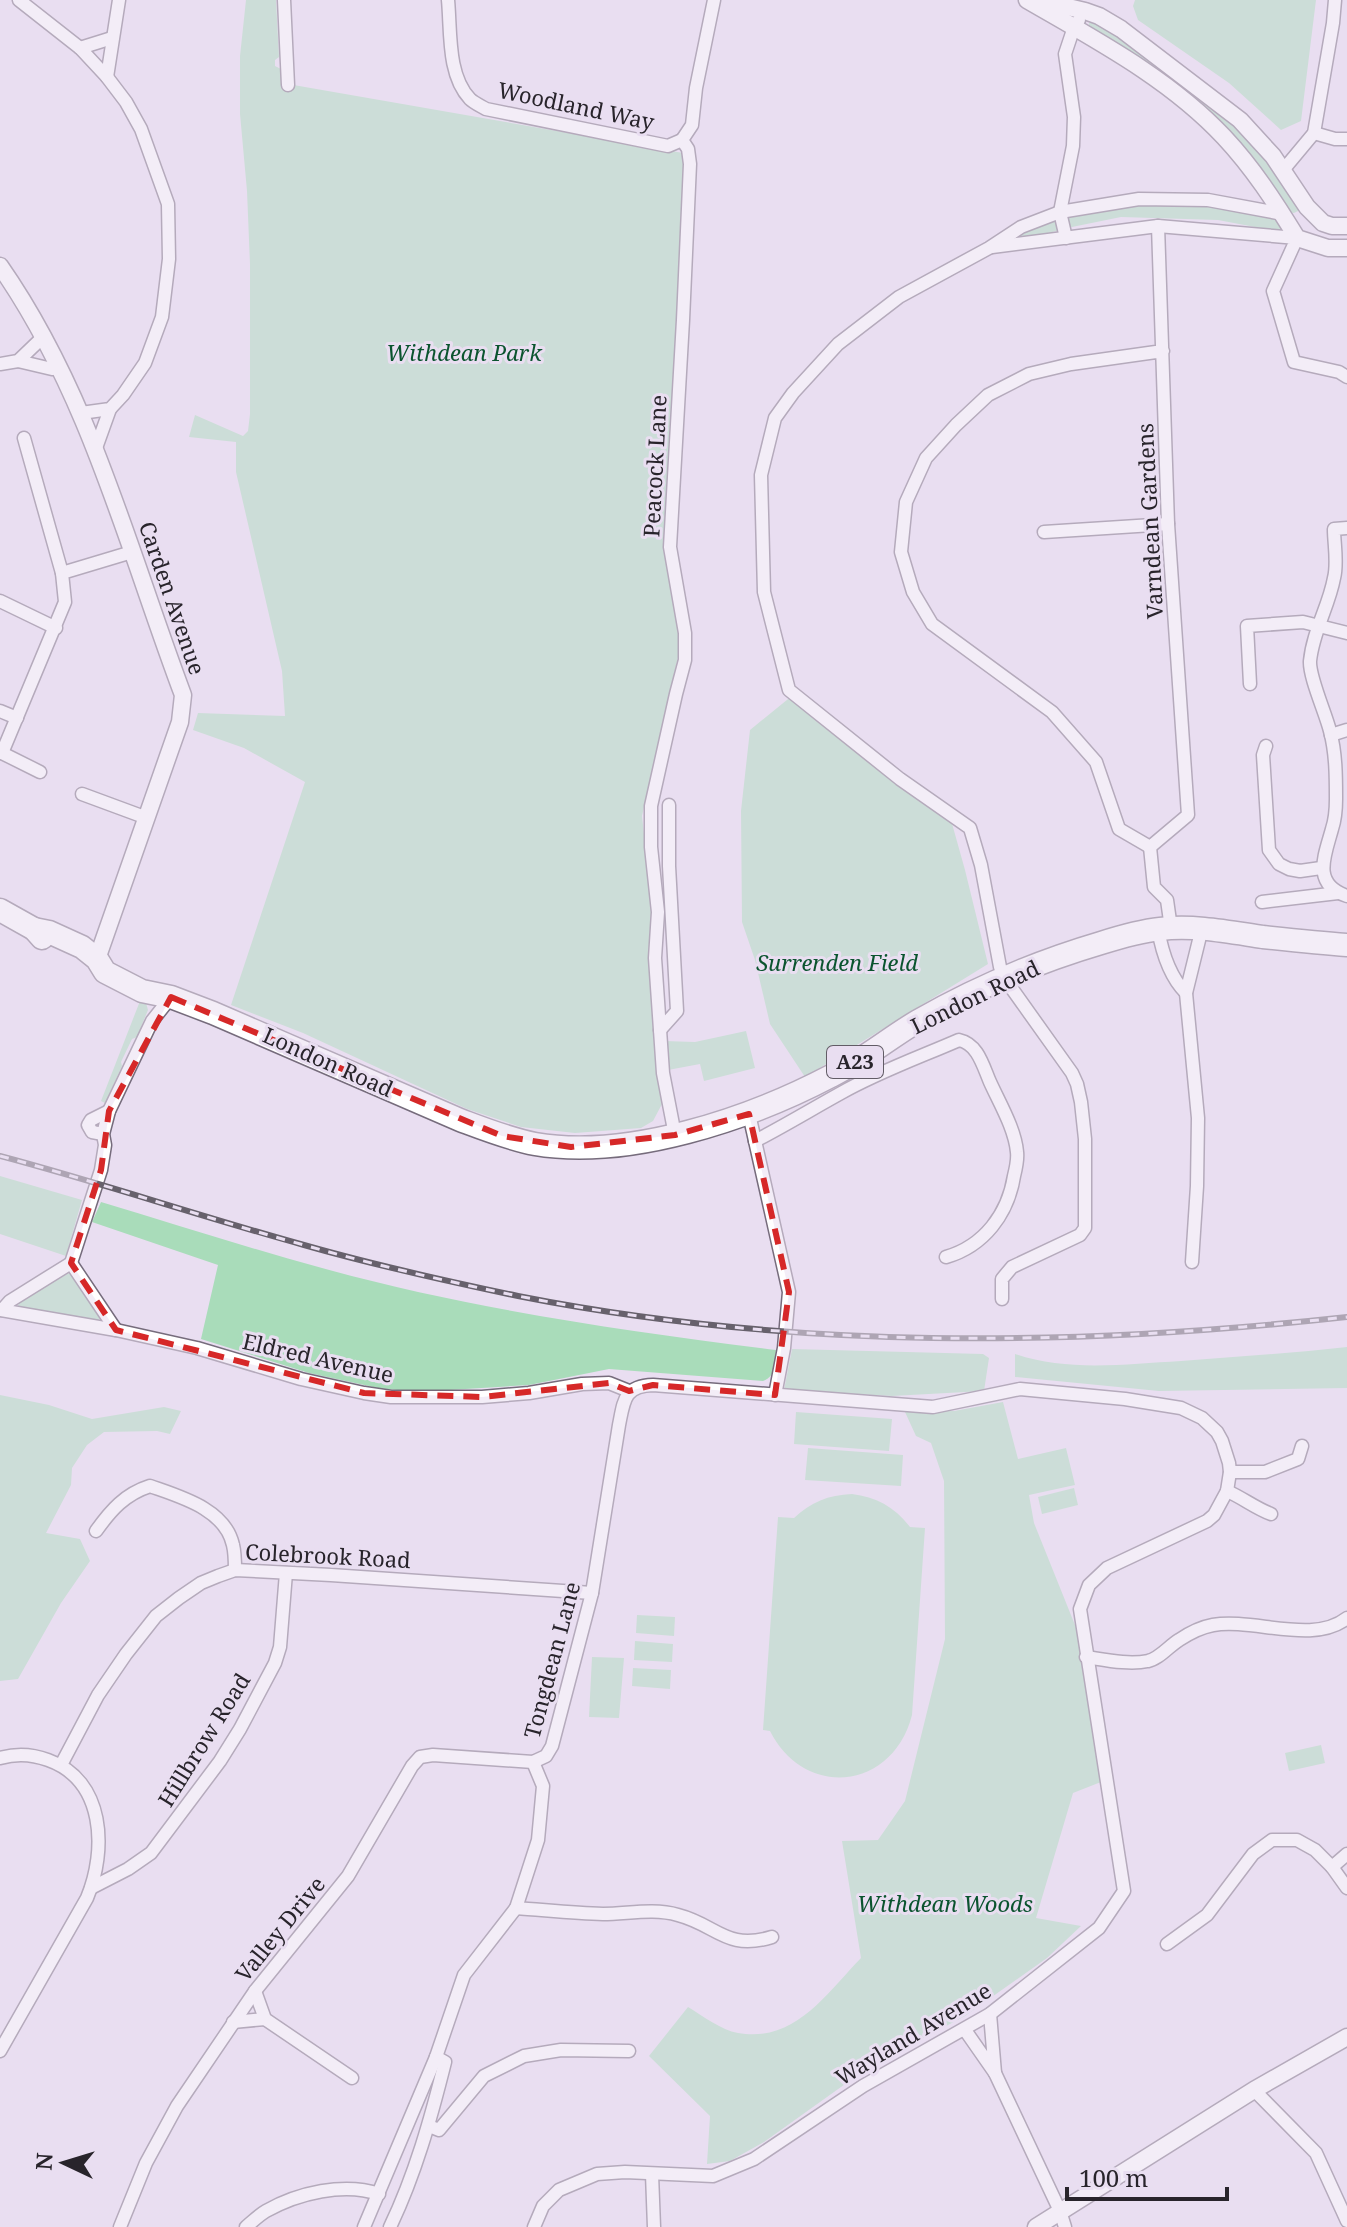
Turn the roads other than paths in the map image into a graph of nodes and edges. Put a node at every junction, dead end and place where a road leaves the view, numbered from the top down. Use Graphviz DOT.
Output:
graph roads {
  1 [pos="19,0"];
  2 [pos="119,0"];
  3 [pos="284,0"];
  4 [pos="448,0"];
  5 [pos="714,0"];
  6 [pos="1027,0"];
  7 [pos="1038,0"];
  8 [pos="1335,0"];
  9 [pos="1085,11"];
  10 [pos="1340,23"];
  11 [pos="1074,27"];
  12 [pos="112,38"];
  13 [pos="80,48"];
  14 [pos="107,77"];
  15 [pos="288,85"];
  16 [pos="1314,133"];
  17 [pos="1347,139"];
  18 [pos="682,140"];
  19 [pos="1284,169"];
  20 [pos="1060,212"];
  21 [pos="1283,214"];
  22 [pos="1317,217"];
  23 [pos="1158,226"];
  24 [pos="1347,226"];
  25 [pos="1066,238"];
  26 [pos="1304,240"];
  27 [pos="989,248"];
  28 [pos="1347,248"];
  29 [pos="0,266"];
  30 [pos="43,337"];
  31 [pos="1163,351"];
  32 [pos="18,361"];
  33 [pos="0,364"];
  34 [pos="59,368"];
  35 [pos="1347,377"];
  36 [pos="110,409"];
  37 [pos="81,413"];
  38 [pos="24,438"];
  39 [pos="96,448"];
  40 [pos="1168,524"];
  41 [pos="1347,528"];
  42 [pos="1044,532"];
  43 [pos="132,552"];
  44 [pos="62,573"];
  45 [pos="0,601"];
  46 [pos="1317,626"];
  47 [pos="56,628"];
  48 [pos="1347,633"];
  49 [pos="1250,684"];
  50 [pos="0,711"];
  51 [pos="17,718"];
  52 [pos="1347,730"];
  53 [pos="1331,735"];
  54 [pos="1266,746"];
  55 [pos="1,753"];
  56 [pos="40,772"];
  57 [pos="82,794"];
  58 [pos="669,805"];
  59 [pos="147,818"];
  60 [pos="1150,847"];
  61 [pos="1321,868"];
  62 [pos="1342,894"];
  63 [pos="1262,902"];
  64 [pos="0,910"];
  65 [pos="1165,928"];
  66 [pos="1202,928"];
  67 [pos="1347,945"];
  68 [pos="97,959"];
  69 [pos="1005,979"];
  70 [pos="1186,993"];
  71 [pos="160,995"];
  72 [pos="152,1021"];
  73 [pos="660,1030"];
  74 [pos="749,1114"];
  75 [pos="675,1135"];
  76 [pos="755,1141"];
  77 [pos="946,1257"];
  78 [pos="1192,1262"];
  79 [pos="71,1263"];
  80 [pos="1002,1299"];
  81 [pos="1,1310"];
  82 [pos="116,1330"];
  83 [pos="629,1391"];
  84 [pos="772,1395"];
  85 [pos="1302,1446"];
  86 [pos="1230,1472"];
  87 [pos="1227,1491"];
  88 [pos="1271,1514"];
  89 [pos="96,1531"];
  90 [pos="235,1570"];
  91 [pos="286,1573"];
  92 [pos="592,1593"];
  93 [pos="1347,1618"];
  94 [pos="1086,1657"];
  95 [pos="0,1758"];
  96 [pos="533,1762"];
  97 [pos="61,1765"];
  98 [pos="1347,1854"];
  99 [pos="1332,1867"];
  100 [pos="91,1888"];
  101 [pos="1347,1888"];
  102 [pos="516,1908"];
  103 [pos="772,1937"];
  104 [pos="1167,1944"];
  105 [pos="255,1991"];
  106 [pos="990,2014"];
  107 [pos="265,2019"];
  108 [pos="233,2022"];
  109 [pos="965,2030"];
  110 [pos="1347,2037"];
  111 [pos="0,2051"];
  112 [pos="629,2051"];
  113 [pos="436,2057"];
  114 [pos="995,2073"];
  115 [pos="352,2078"];
  116 [pos="1254,2090"];
  117 [pos="429,2126"];
  118 [pos="652,2174"];
  119 [pos="379,2194"];
  120 [pos="1062,2219"];
  121 [pos="1347,2221"];
  122 [pos="120,2227"];
  123 [pos="246,2227"];
  124 [pos="364,2227"];
  125 [pos="390,2227"];
  126 [pos="534,2227"];
  127 [pos="654,2227"];
  128 [pos="1036,2227"];
  1 -- 13 [label="street"];
  2 -- 12 [label="street"];
  3 -- 15 [label="street"];
  4 -- 18 [label="street, Woodland Way"];
  5 -- 18 [label="street, Peacock Lane"];
  6 -- 11 [label="street"];
  7 -- 9 [label="street"];
  8 -- 10 [label="street"];
  9 -- 11 [label="street"];
  9 -- 19 [label="street"];
  10 -- 16 [label="street"];
  11 -- 20 [label="street"];
  11 -- 21 [label="street"];
  12 -- 13 [label="street"];
  12 -- 14 [label="street"];
  13 -- 14 [label="street"];
  14 -- 36 [label="street"];
  16 -- 17 [label="street"];
  16 -- 19 [label="street"];
  18 -- 73 [label="street, Peacock Lane"];
  19 -- 22 [label="street"];
  20 -- 21 [label="street"];
  20 -- 25 [label="street"];
  20 -- 27 [label="street"];
  21 -- 22 [label="street"];
  21 -- 26 [label="street"];
  22 -- 24 [label="street"];
  22 -- 26 [label="street"];
  23 -- 25 [label="street"];
  23 -- 26 [label="street"];
  23 -- 31 [label="street, Varndean Gardens"];
  25 -- 27 [label="street"];
  26 -- 28 [label="street"];
  26 -- 35 [label="street"];
  27 -- 69 [label="street"];
  29 -- 30 [label="street, Carden Avenue"];
  30 -- 32 [label="street"];
  30 -- 34 [label="street, Carden Avenue"];
  31 -- 40 [label="street, Varndean Gardens"];
  31 -- 60 [label="street"];
  32 -- 33 [label="street"];
  32 -- 34 [label="street"];
  34 -- 37 [label="street, Carden Avenue"];
  36 -- 37 [label="street"];
  36 -- 39 [label="street"];
  37 -- 39 [label="street, Carden Avenue"];
  38 -- 44 [label="street"];
  39 -- 43 [label="street, Carden Avenue"];
  40 -- 42 [label="street"];
  40 -- 60 [label="street, Varndean Gardens"];
  41 -- 46 [label="street"];
  43 -- 44 [label="street"];
  43 -- 59 [label="street, Carden Avenue"];
  44 -- 47 [label="street"];
  45 -- 47 [label="street"];
  46 -- 48 [label="street"];
  46 -- 49 [label="street"];
  46 -- 53 [label="street"];
  47 -- 51 [label="street"];
  50 -- 51 [label="street"];
  51 -- 55 [label="street"];
  52 -- 53 [label="street"];
  53 -- 61 [label="street"];
  54 -- 61 [label="street"];
  55 -- 56 [label="street"];
  57 -- 59 [label="street"];
  58 -- 73 [label="street, Peacock Lane"];
  59 -- 68 [label="street, Carden Avenue"];
  60 -- 65 [label="street"];
  61 -- 62 [label="street"];
  62 -- 63 [label="street"];
  64 -- 68 [label="highway, London Road / A23"];
  65 -- 66 [label="highway, London Road / A23"];
  65 -- 69 [label="highway, London Road / A23"];
  65 -- 70 [label="street"];
  66 -- 67 [label="highway, London Road / A23"];
  66 -- 70 [label="street"];
  68 -- 71 [label="highway, London Road / A23"];
  69 -- 74 [label="highway, London Road / A23"];
  69 -- 80 [label="street"];
  70 -- 78 [label="street"];
  71 -- 72 [label="street"];
  71 -- 72 [label="street"];
  71 -- 75 [label="highway, London Road / A23"];
  72 -- 79 [label="street"];
  73 -- 75 [label="street, Peacock Lane"];
  74 -- 75 [label="highway, London Road / A23"];
  74 -- 76 [label="street"];
  76 -- 77 [label="street"];
  76 -- 84 [label="street"];
  79 -- 81 [label="street"];
  79 -- 82 [label="street"];
  81 -- 82 [label="street, Eldred Avenue"];
  82 -- 83 [label="street, Eldred Avenue"];
  83 -- 84 [label="street"];
  83 -- 92 [label="street, Tongdean Lane"];
  84 -- 86 [label="street"];
  85 -- 86 [label="street"];
  86 -- 87 [label="street"];
  87 -- 88 [label="street"];
  87 -- 94 [label="street, Wayland Avenue"];
  89 -- 90 [label="street"];
  90 -- 91 [label="street, Colebrook Road"];
  90 -- 97 [label="street, Colebrook Road"];
  91 -- 92 [label="street, Colebrook Road"];
  91 -- 100 [label="street, Hillbrow Road"];
  92 -- 96 [label="street, Tongdean Lane"];
  93 -- 94 [label="street"];
  94 -- 106 [label="street, Wayland Avenue"];
  95 -- 97 [label="street"];
  96 -- 102 [label="street, Tongdean Lane"];
  96 -- 105 [label="street, Valley Drive"];
  97 -- 100 [label="street"];
  98 -- 99 [label="street"];
  99 -- 101 [label="street"];
  99 -- 104 [label="street"];
  100 -- 111 [label="street"];
  102 -- 103 [label="street"];
  102 -- 113 [label="street, Tongdean Lane"];
  105 -- 107 [label="street"];
  105 -- 108 [label="street, Valley Drive"];
  106 -- 109 [label="street, Wayland Avenue"];
  106 -- 114 [label="street"];
  107 -- 108 [label="street"];
  107 -- 115 [label="street"];
  108 -- 122 [label="street, Valley Drive"];
  109 -- 114 [label="street"];
  109 -- 118 [label="street, Wayland Avenue"];
  110 -- 116 [label="street"];
  112 -- 117 [label="street"];
  113 -- 117 [label="street"];
  113 -- 119 [label="street, Tongdean Lane"];
  114 -- 120 [label="street"];
  116 -- 120 [label="street"];
  116 -- 121 [label="street"];
  117 -- 125 [label="street"];
  118 -- 126 [label="street, Wayland Avenue"];
  118 -- 127 [label="street"];
  119 -- 123 [label="street"];
  119 -- 124 [label="street, Tongdean Lane"];
  120 -- 128 [label="street"];
}
